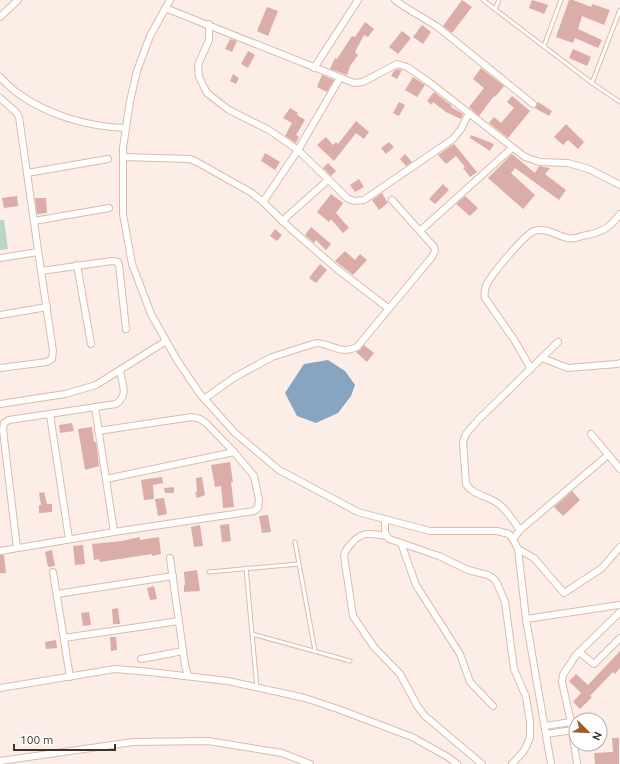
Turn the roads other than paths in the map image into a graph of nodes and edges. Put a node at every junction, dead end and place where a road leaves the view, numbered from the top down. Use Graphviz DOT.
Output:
graph roads {
  1 [pos="18,0"];
  2 [pos="170,0"];
  3 [pos="358,0"];
  4 [pos="395,0"];
  5 [pos="483,0"];
  6 [pos="499,0"];
  7 [pos="561,0"];
  8 [pos="165,8"];
  9 [pos="495,9"];
  10 [pos="620,10"];
  11 [pos="0,17"];
  12 [pos="209,24"];
  13 [pos="544,46"];
  14 [pos="314,68"];
  15 [pos="0,77"];
  16 [pos="340,78"];
  17 [pos="592,83"];
  18 [pos="0,98"];
  19 [pos="620,102"];
  20 [pos="533,104"];
  21 [pos="469,113"];
  22 [pos="126,128"];
  23 [pos="512,148"];
  24 [pos="298,150"];
  25 [pos="123,157"];
  26 [pos="108,160"];
  27 [pos="27,172"];
  28 [pos="328,180"];
  29 [pos="620,185"];
  30 [pos="392,200"];
  31 [pos="263,202"];
  32 [pos="110,208"];
  33 [pos="620,214"];
  34 [pos="34,221"];
  35 [pos="282,221"];
  36 [pos="420,231"];
  37 [pos="38,252"];
  38 [pos="0,258"];
  39 [pos="77,265"];
  40 [pos="40,271"];
  41 [pos="47,307"];
  42 [pos="388,308"];
  43 [pos="0,315"];
  44 [pos="126,329"];
  45 [pos="166,341"];
  46 [pos="558,342"];
  47 [pos="91,344"];
  48 [pos="542,358"];
  49 [pos="620,362"];
  50 [pos="0,368"];
  51 [pos="531,369"];
  52 [pos="120,370"];
  53 [pos="204,398"];
  54 [pos="0,404"];
  55 [pos="95,407"];
  56 [pos="50,415"];
  57 [pos="98,431"];
  58 [pos="591,434"];
  59 [pos="234,452"];
  60 [pos="608,455"];
  61 [pos="620,469"];
  62 [pos="106,479"];
  63 [pos="385,519"];
  64 [pos="520,530"];
  65 [pos="114,532"];
  66 [pos="386,536"];
  67 [pos="69,539"];
  68 [pos="513,539"];
  69 [pos="295,542"];
  70 [pos="401,543"];
  71 [pos="620,547"];
  72 [pos="18,548"];
  73 [pos="518,549"];
  74 [pos="0,551"];
  75 [pos="170,558"];
  76 [pos="299,564"];
  77 [pos="246,568"];
  78 [pos="53,572"];
  79 [pos="209,572"];
  80 [pos="173,576"];
  81 [pos="57,594"];
  82 [pos="620,605"];
  83 [pos="619,615"];
  84 [pos="526,619"];
  85 [pos="179,621"];
  86 [pos="252,634"];
  87 [pos="64,638"];
  88 [pos="620,638"];
  89 [pos="183,651"];
  90 [pos="315,651"];
  91 [pos="579,652"];
  92 [pos="141,659"];
  93 [pos="350,661"];
  94 [pos="188,676"];
  95 [pos="70,677"];
  96 [pos="0,688"];
  97 [pos="257,688"];
  98 [pos="492,706"];
  99 [pos="569,712"];
  100 [pos="568,722"];
  101 [pos="545,726"];
  102 [pos="568,731"];
  103 [pos="546,734"];
  104 [pos="576,752"];
  105 [pos="0,762"];
  106 [pos="310,764"];
  107 [pos="457,764"];
  108 [pos="482,764"];
  109 [pos="512,764"];
  110 [pos="552,764"];
  111 [pos="577,764"];
  1 -- 11 [label="street"];
  2 -- 8 [label="street"];
  3 -- 14 [label="street"];
  4 -- 20 [label="street"];
  5 -- 9 [label="lane"];
  6 -- 9 [label="lane"];
  7 -- 13 [label="lane"];
  8 -- 12 [label="street"];
  8 -- 22 [label="street"];
  9 -- 13 [label="lane"];
  10 -- 17 [label="lane"];
  12 -- 14 [label="street"];
  12 -- 24 [label="street"];
  13 -- 17 [label="lane"];
  14 -- 16 [label="street"];
  15 -- 22 [label="street"];
  16 -- 21 [label="street"];
  16 -- 24 [label="street"];
  17 -- 19 [label="lane"];
  18 -- 27 [label="street"];
  21 -- 23 [label="street"];
  21 -- 28 [label="street"];
  22 -- 25 [label="street"];
  23 -- 29 [label="street"];
  23 -- 36 [label="street"];
  24 -- 28 [label="street"];
  24 -- 31 [label="street"];
  25 -- 31 [label="street"];
  25 -- 45 [label="street"];
  26 -- 27 [label="street"];
  27 -- 34 [label="street"];
  28 -- 35 [label="street"];
  30 -- 36 [label="street"];
  31 -- 35 [label="street"];
  32 -- 34 [label="street"];
  33 -- 51 [label="street"];
  34 -- 37 [label="street"];
  35 -- 42 [label="street"];
  36 -- 42 [label="street"];
  37 -- 38 [label="street"];
  37 -- 40 [label="street"];
  39 -- 40 [label="street"];
  39 -- 44 [label="street"];
  39 -- 47 [label="street"];
  40 -- 41 [label="street"];
  41 -- 43 [label="street"];
  41 -- 50 [label="street"];
  42 -- 53 [label="street"];
  45 -- 52 [label="street"];
  45 -- 53 [label="street"];
  46 -- 48 [label="street"];
  48 -- 49 [label="street"];
  48 -- 51 [label="street"];
  51 -- 64 [label="street"];
  52 -- 54 [label="street"];
  52 -- 55 [label="street"];
  53 -- 63 [label="street"];
  55 -- 56 [label="street"];
  55 -- 57 [label="street"];
  56 -- 67 [label="street"];
  56 -- 72 [label="street"];
  57 -- 59 [label="street"];
  57 -- 62 [label="street"];
  58 -- 60 [label="street"];
  59 -- 62 [label="street"];
  59 -- 65 [label="street"];
  60 -- 61 [label="street"];
  60 -- 64 [label="street"];
  62 -- 65 [label="street"];
  63 -- 66 [label="street"];
  63 -- 68 [label="street"];
  64 -- 68 [label="street"];
  65 -- 67 [label="street"];
  66 -- 70 [label="street"];
  66 -- 108 [label="street"];
  67 -- 72 [label="street"];
  68 -- 73 [label="street"];
  69 -- 76 [label="lane"];
  70 -- 98 [label="street"];
  70 -- 109 [label="street"];
  71 -- 73 [label="street"];
  72 -- 74 [label="street"];
  73 -- 84 [label="street"];
  75 -- 80 [label="street"];
  76 -- 77 [label="lane"];
  76 -- 90 [label="lane"];
  77 -- 79 [label="lane"];
  77 -- 86 [label="lane"];
  78 -- 81 [label="street"];
  80 -- 81 [label="street"];
  80 -- 85 [label="street"];
  81 -- 87 [label="street"];
  82 -- 84 [label="street"];
  83 -- 91 [label="street"];
  84 -- 101 [label="street"];
  85 -- 87 [label="street"];
  85 -- 89 [label="street"];
  86 -- 90 [label="lane"];
  86 -- 97 [label="lane"];
  87 -- 95 [label="street"];
  88 -- 91 [label="street"];
  89 -- 92 [label="street"];
  89 -- 94 [label="street"];
  90 -- 93 [label="lane"];
  91 -- 99 [label="street"];
  94 -- 95 [label="street"];
  94 -- 97 [label="street"];
  95 -- 96 [label="street"];
  97 -- 107 [label="street"];
  100 -- 101 [label="street"];
  101 -- 103 [label="street"];
  102 -- 103 [label="street"];
  103 -- 110 [label="street"];
  104 -- 111 [label="street"];
  105 -- 106 [label="street"];
}
